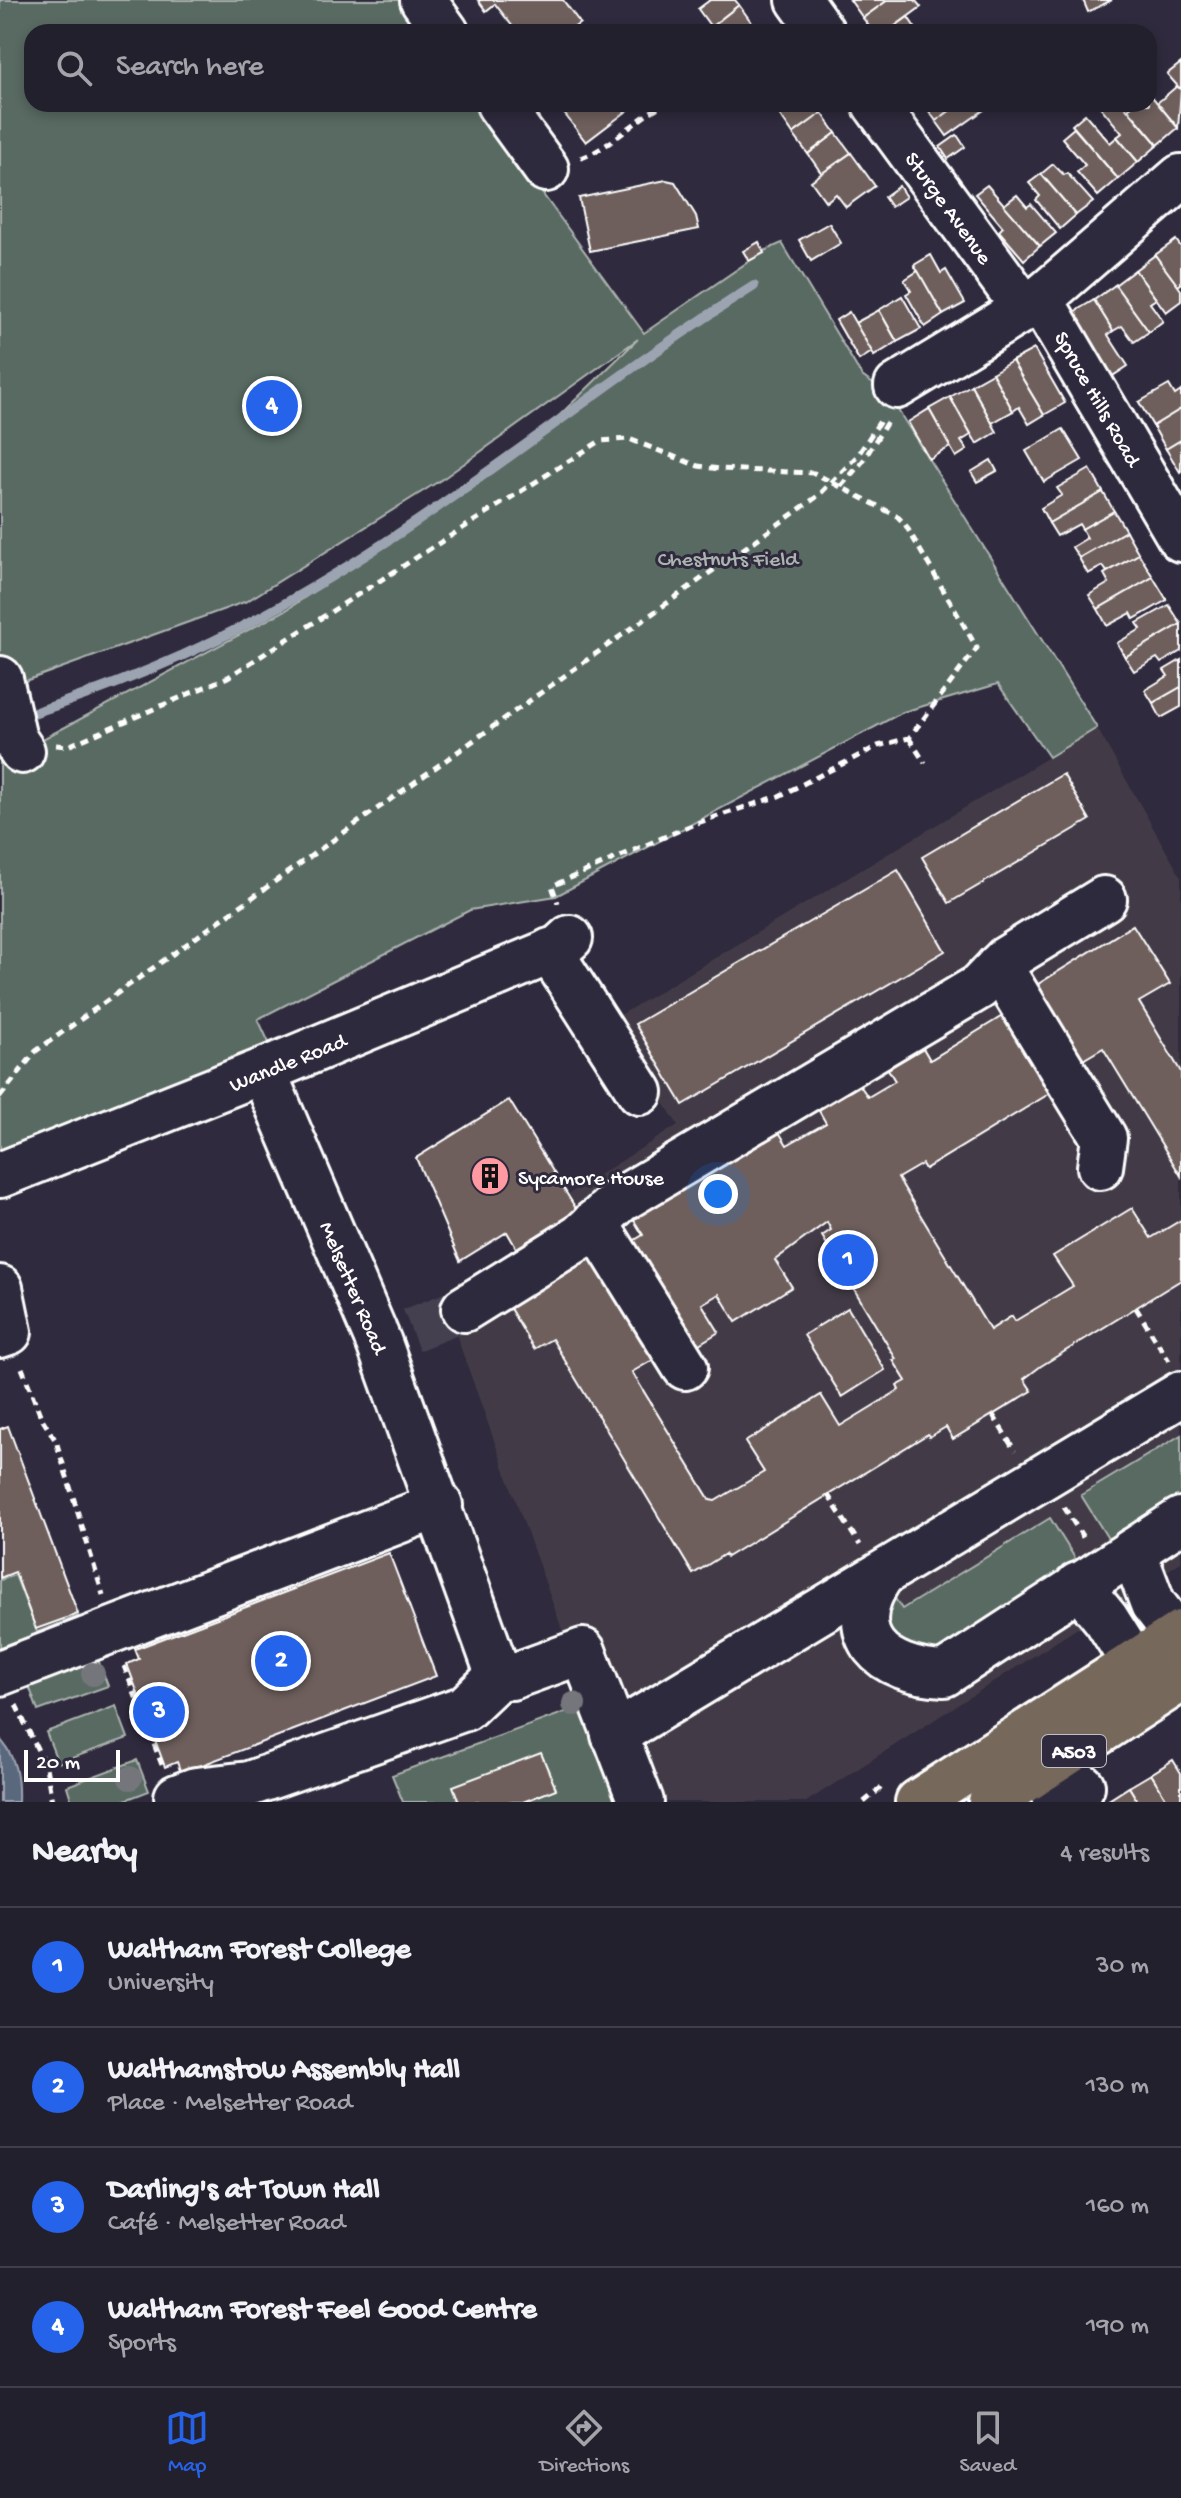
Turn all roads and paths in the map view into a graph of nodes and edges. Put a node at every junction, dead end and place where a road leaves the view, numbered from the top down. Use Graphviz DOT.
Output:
graph roads {
  1 [pos="423,0"];
  2 [pos="799,0"];
  3 [pos="440,24"];
  4 [pos="816,24"];
  5 [pos="505,112"];
  6 [pos="650,112"];
  7 [pos="881,112"];
  8 [pos="546,169"];
  9 [pos="1181,177"];
  10 [pos="1032,304"];
  11 [pos="892,404"];
  12 [pos="831,484"];
  13 [pos="841,486"];
  14 [pos="1181,539"];
  15 [pos="2,684"];
  16 [pos="909,738"];
  17 [pos="18,745"];
  18 [pos="925,763"];
  19 [pos="1104,899"];
  20 [pos="560,945"];
  21 [pos="999,966"];
  22 [pos="263,1071"];
  23 [pos="640,1092"];
  24 [pos="0,1097"];
  25 [pos="1100,1167"];
  26 [pos="0,1175"];
  27 [pos="595,1222"];
  28 [pos="0,1288"];
  29 [pos="1136,1308"];
  30 [pos="464,1309"];
  31 [pos="0,1335"];
  32 [pos="685,1367"];
  33 [pos="24,1373"];
  34 [pos="1175,1378"];
  35 [pos="993,1415"];
  36 [pos="1045,1476"];
  37 [pos="828,1495"];
  38 [pos="440,1505"];
  39 [pos="1181,1520"];
  40 [pos="872,1563"];
  41 [pos="1105,1569"];
  42 [pos="1180,1636"];
  43 [pos="118,1643"];
  44 [pos="502,1673"];
  45 [pos="1157,1681"];
  46 [pos="6,1685"];
  47 [pos="614,1735"];
  48 [pos="159,1758"];
  49 [pos="177,1797"];
  50 [pos="52,1802"];
  51 [pos="641,1802"];
  52 [pos="918,1802"];
  53 [pos="991,1802"];
  1 -- 3 [label="street"];
  2 -- 4 [label="street"];
  5 -- 8 [label="street"];
  6 -- 8 [label="path"];
  7 -- 10 [label="street, Sturge Avenue"];
  9 -- 10 [label="street"];
  10 -- 11 [label="street"];
  10 -- 14 [label="street, Spruce Hills Road"];
  11 -- 12 [label="path"];
  11 -- 13 [label="path"];
  12 -- 13 [label="path"];
  12 -- 17 [label="path"];
  12 -- 24 [label="path"];
  13 -- 16 [label="path"];
  15 -- 17 [label="street"];
  16 -- 18 [label="path"];
  16 -- 20 [label="path"];
  19 -- 21 [label="street"];
  20 -- 22 [label="street, Wandle Road"];
  20 -- 23 [label="street"];
  21 -- 25 [label="street"];
  21 -- 27 [label="street"];
  22 -- 26 [label="street, Wandle Road"];
  22 -- 38 [label="street, Melsetter Road"];
  27 -- 30 [label="street"];
  27 -- 32 [label="street"];
  28 -- 31 [label="street"];
  29 -- 34 [label="path"];
  33 -- 43 [label="path"];
  34 -- 36 [label="street"];
  35 -- 36 [label="path"];
  36 -- 40 [label="street"];
  36 -- 41 [label="path"];
  37 -- 40 [label="path"];
  38 -- 43 [label="street"];
  38 -- 44 [label="street, Melsetter Road"];
  39 -- 41 [label="street"];
  40 -- 41 [label="street"];
  40 -- 47 [label="street"];
  41 -- 42 [label="street"];
  41 -- 45 [label="street"];
  42 -- 45 [label="main road, A503"];
  43 -- 46 [label="street"];
  43 -- 48 [label="path"];
  44 -- 47 [label="street"];
  44 -- 49 [label="street"];
  45 -- 52 [label="main road, A503"];
  45 -- 53 [label="main road, A503"];
  46 -- 50 [label="path"];
  47 -- 51 [label="street"];
}
